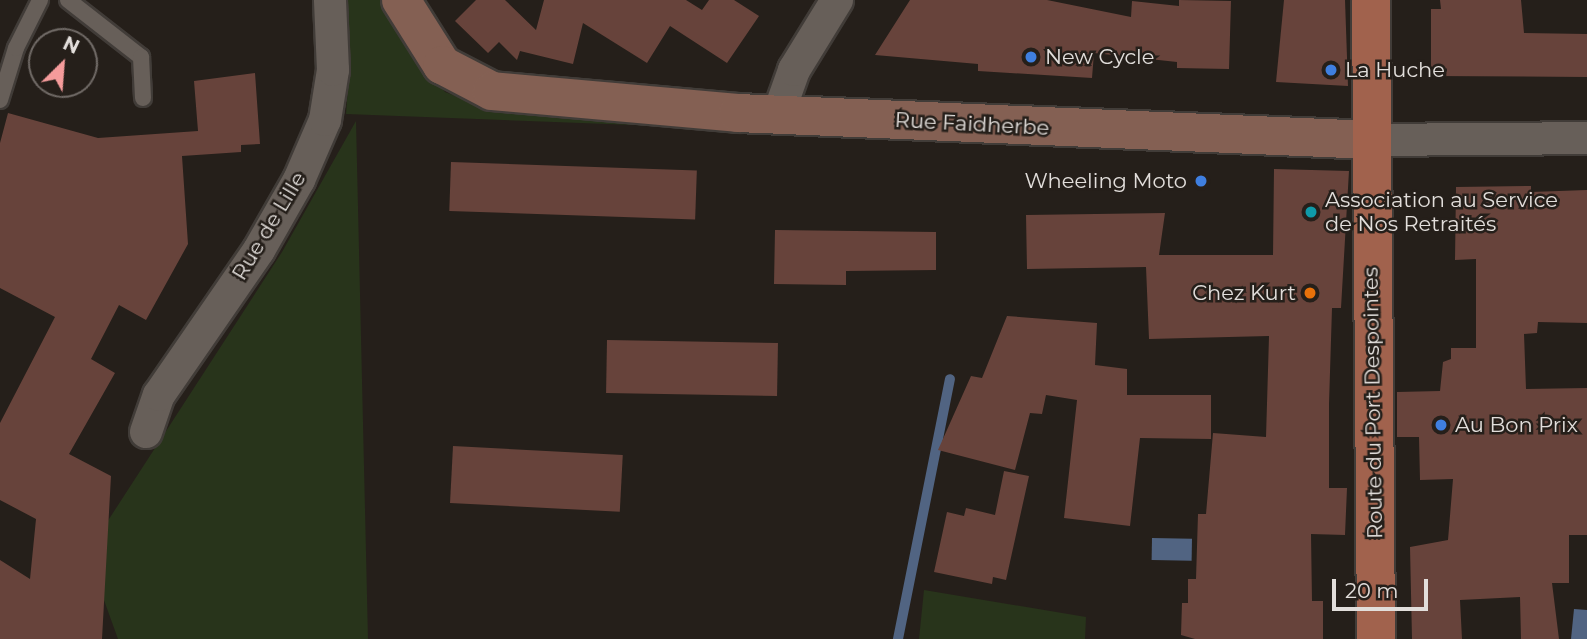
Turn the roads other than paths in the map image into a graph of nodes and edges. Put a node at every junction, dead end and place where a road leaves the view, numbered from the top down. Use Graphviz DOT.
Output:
graph roads {
  1 [pos="40,0"];
  2 [pos="68,0"];
  3 [pos="330,0"];
  4 [pos="401,0"];
  5 [pos="837,0"];
  6 [pos="1371,0"];
  7 [pos="143,98"];
  8 [pos="0,100"];
  9 [pos="778,115"];
  10 [pos="1587,138"];
  11 [pos="1371,140"];
  12 [pos="146,432"];
  13 [pos="1376,639"];
  1 -- 8 [label="lane"];
  2 -- 7 [label="lane"];
  3 -- 12 [label="street, Rue de Lille"];
  4 -- 9 [label="street, Rue Faidherbe"];
  5 -- 9 [label="street"];
  6 -- 11 [label="main road, Route du Port Despointes"];
  9 -- 11 [label="street, Rue Faidherbe"];
  10 -- 11 [label="street, Rue Faidherbe"];
  11 -- 13 [label="main road, Route du Port Despointes"];
}
